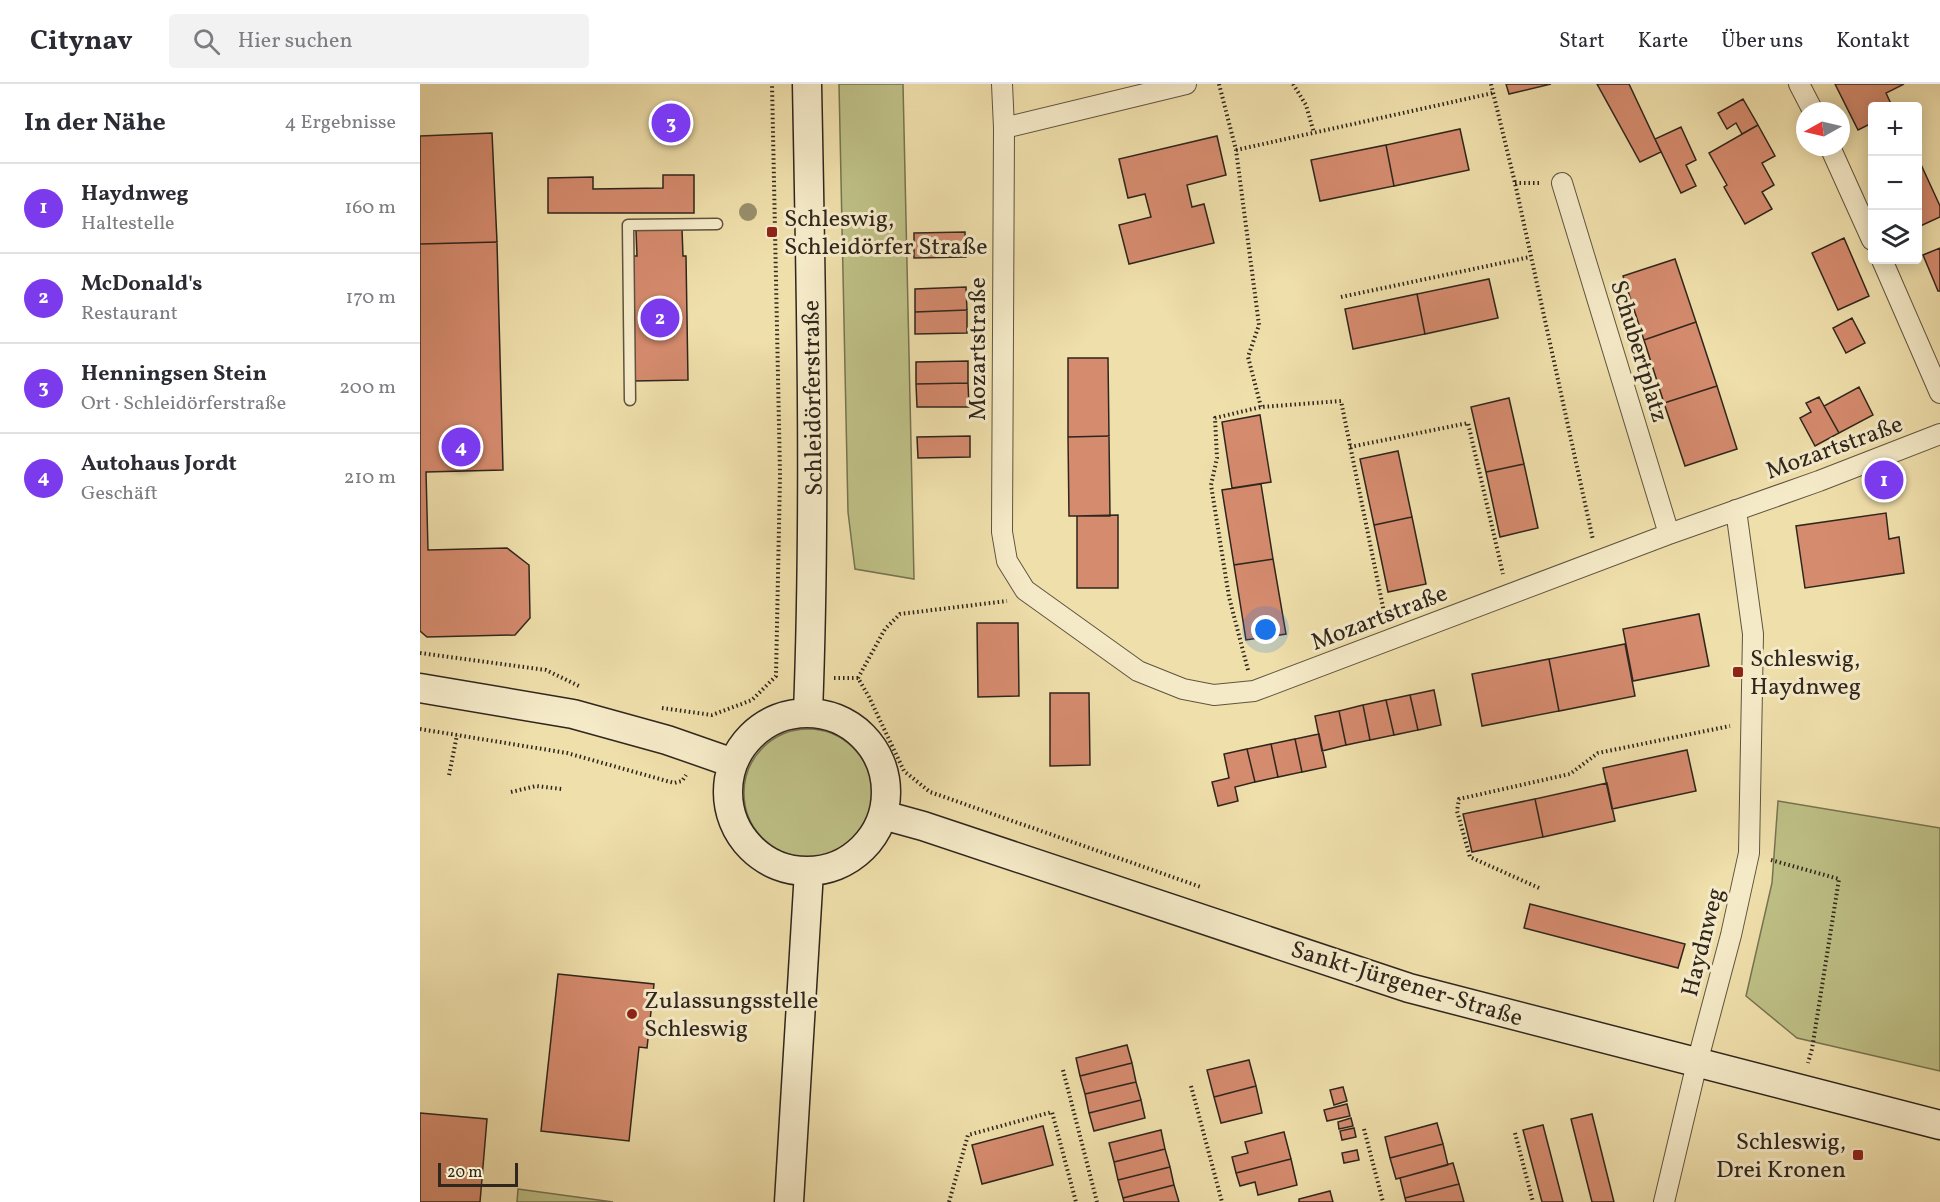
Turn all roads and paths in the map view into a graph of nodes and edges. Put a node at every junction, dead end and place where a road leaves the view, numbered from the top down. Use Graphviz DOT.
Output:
graph roads {
  1 [pos="772,84"];
  2 [pos="807,84"];
  3 [pos="1002,84"];
  4 [pos="1186,84"];
  5 [pos="1219,84"];
  6 [pos="1293,84"];
  7 [pos="1491,84"];
  8 [pos="1799,84"];
  9 [pos="1493,93"];
  10 [pos="1808,102"];
  11 [pos="1004,128"];
  12 [pos="1314,133"];
  13 [pos="1236,150"];
  14 [pos="1834,156"];
  15 [pos="1562,183"];
  16 [pos="717,224"];
  17 [pos="1868,231"];
  18 [pos="1530,257"];
  19 [pos="1884,264"];
  20 [pos="1341,297"];
  21 [pos="1940,393"];
  22 [pos="630,400"];
  23 [pos="1261,407"];
  24 [pos="1940,434"];
  25 [pos="1350,447"];
  26 [pos="1736,510"];
  27 [pos="1669,534"];
  28 [pos="1598,561"];
  29 [pos="1025,590"];
  30 [pos="1508,595"];
  31 [pos="1390,640"];
  32 [pos="420,653"];
  33 [pos="776,676"];
  34 [pos="809,678"];
  35 [pos="858,678"];
  36 [pos="581,686"];
  37 [pos="420,688"];
  38 [pos="1254,691"];
  39 [pos="652,705"];
  40 [pos="808,712"];
  41 [pos="712,716"];
  42 [pos="1751,722"];
  43 [pos="420,729"];
  44 [pos="457,735"];
  45 [pos="700,752"];
  46 [pos="733,763"];
  47 [pos="449,775"];
  48 [pos="562,789"];
  49 [pos="511,792"];
  50 [pos="883,815"];
  51 [pos="1749,853"];
  52 [pos="809,871"];
  53 [pos="1204,888"];
  54 [pos="1539,888"];
  55 [pos="1697,1063"];
  56 [pos="1063,1070"];
  57 [pos="1191,1086"];
  58 [pos="1800,1089"];
  59 [pos="1940,1125"];
  60 [pos="1364,1129"];
  61 [pos="1515,1133"];
  62 [pos="789,1202"];
  63 [pos="949,1202"];
  64 [pos="1076,1202"];
  65 [pos="1097,1202"];
  66 [pos="1222,1202"];
  67 [pos="1383,1202"];
  68 [pos="1533,1202"];
  69 [pos="1664,1202"];
  1 -- 33 [label="path"];
  2 -- 34 [label="street, Schleidörferstraße"];
  3 -- 11 [label="street, Mozartstraße"];
  4 -- 11 [label="street"];
  5 -- 13 [label="path"];
  6 -- 12 [label="path"];
  7 -- 9 [label="path"];
  8 -- 10 [label="street"];
  9 -- 12 [label="path"];
  9 -- 18 [label="path"];
  11 -- 29 [label="street, Mozartstraße"];
  12 -- 13 [label="path"];
  13 -- 23 [label="path"];
  14 -- 17 [label="street"];
  15 -- 27 [label="street, Schubertplatz"];
  16 -- 22 [label="lane"];
  18 -- 20 [label="path"];
  18 -- 28 [label="path"];
  19 -- 21 [label="street"];
  23 -- 25 [label="path"];
  23 -- 38 [label="path"];
  24 -- 26 [label="street, Mozartstraße"];
  25 -- 30 [label="path"];
  25 -- 31 [label="path"];
  26 -- 27 [label="street, Mozartstraße"];
  26 -- 42 [label="street, Haydnweg"];
  27 -- 28 [label="street, Mozartstraße"];
  28 -- 30 [label="street, Mozartstraße"];
  29 -- 35 [label="path"];
  29 -- 38 [label="street, Mozartstraße"];
  30 -- 31 [label="street, Mozartstraße"];
  31 -- 38 [label="street, Mozartstraße"];
  32 -- 36 [label="path"];
  33 -- 34 [label="path"];
  33 -- 41 [label="path"];
  34 -- 35 [label="path"];
  34 -- 40 [label="street, Schleidörferstraße"];
  35 -- 53 [label="path"];
  37 -- 45 [label="street"];
  39 -- 41 [label="path"];
  40 -- 46 [label="street"];
  40 -- 50 [label="street"];
  41 -- 45 [label="path"];
  42 -- 51 [label="street, Haydnweg"];
  42 -- 54 [label="path"];
  43 -- 44 [label="path"];
  44 -- 45 [label="path"];
  44 -- 47 [label="path"];
  45 -- 46 [label="street"];
  46 -- 52 [label="street"];
  48 -- 49 [label="path"];
  50 -- 52 [label="street"];
  50 -- 55 [label="street, Sankt-Jürgener-Straße"];
  51 -- 55 [label="street, Haydnweg"];
  51 -- 58 [label="path"];
  52 -- 62 [label="street"];
  55 -- 58 [label="street, Sankt-Jürgener-Straße"];
  55 -- 69 [label="street, Haydnweg"];
  56 -- 65 [label="path"];
  57 -- 66 [label="path"];
  58 -- 59 [label="street, Sankt-Jürgener-Straße"];
  60 -- 67 [label="path"];
  61 -- 68 [label="path"];
  63 -- 64 [label="path"];
}
